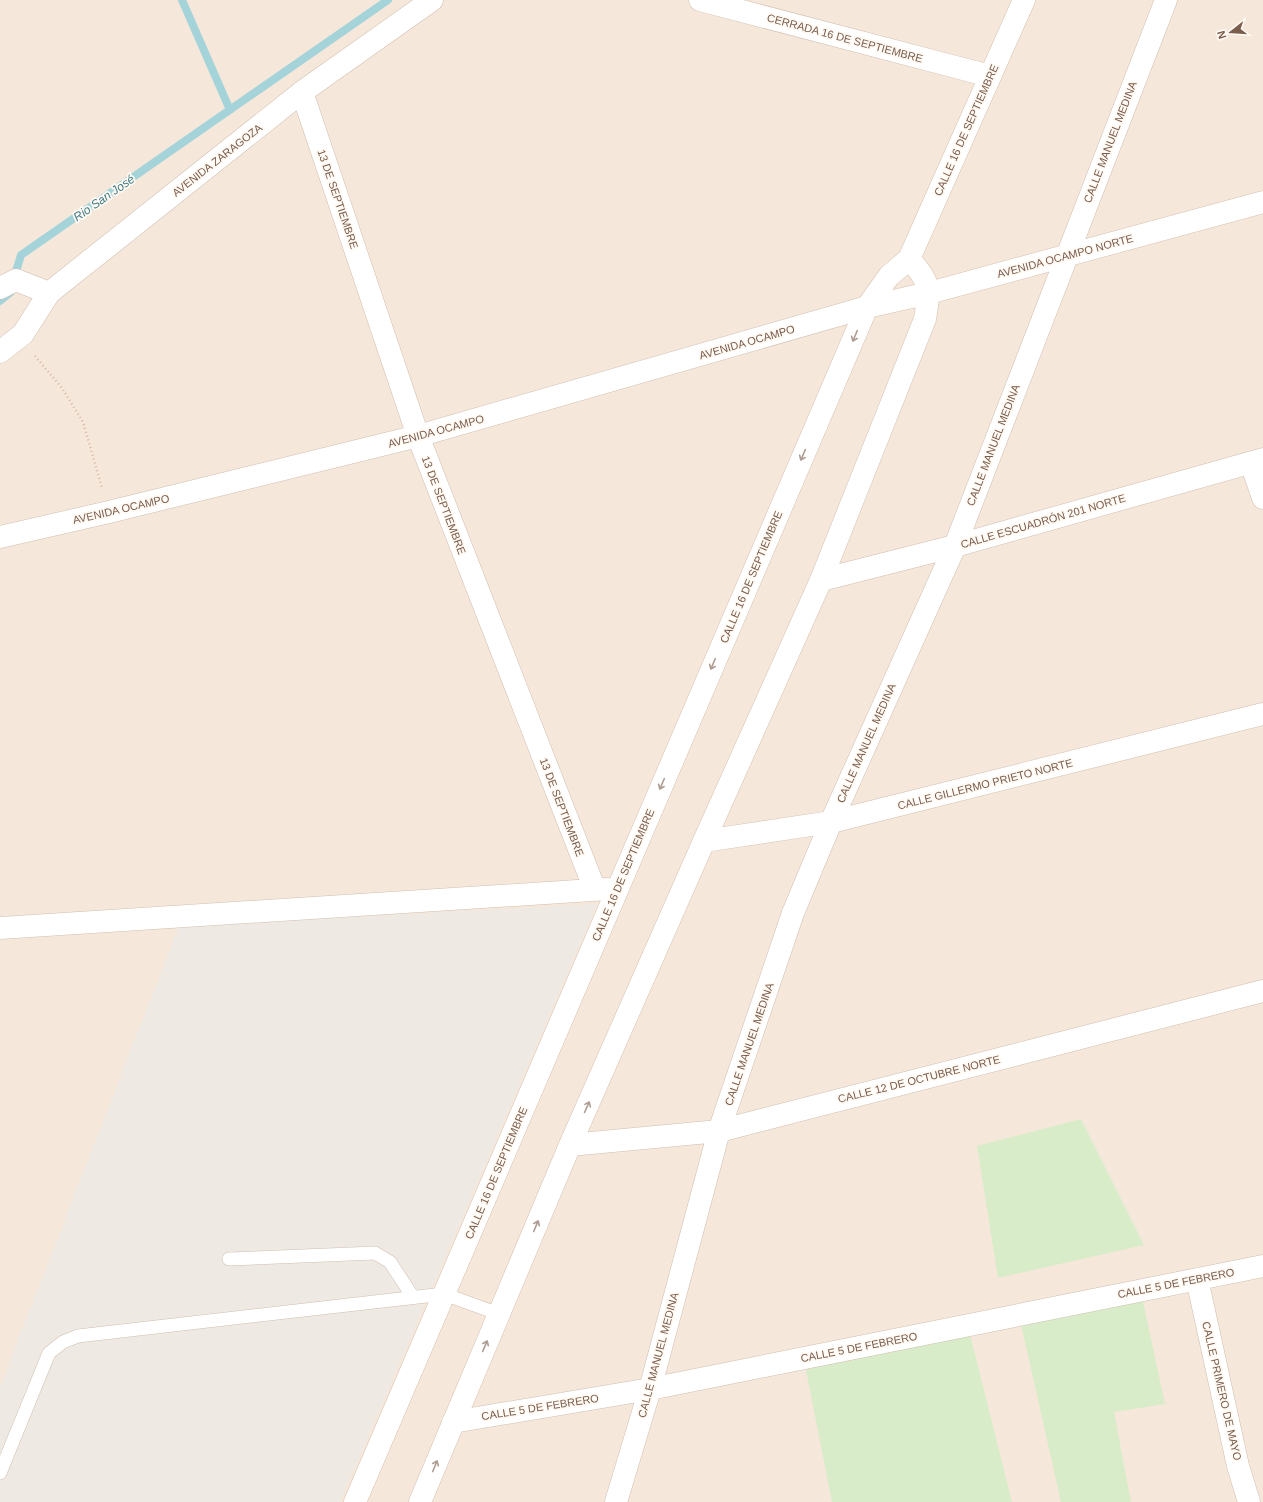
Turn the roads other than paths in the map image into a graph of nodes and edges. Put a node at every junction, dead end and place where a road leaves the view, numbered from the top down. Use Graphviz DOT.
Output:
graph roads {
  1 [pos="432,0"];
  2 [pos="700,0"];
  3 [pos="1024,0"];
  4 [pos="1166,0"];
  5 [pos="990,76"];
  6 [pos="302,92"];
  7 [pos="1263,202"];
  8 [pos="1066,256"];
  9 [pos="909,259"];
  10 [pos="0,288"];
  11 [pos="49,293"];
  12 [pos="929,293"];
  13 [pos="867,307"];
  14 [pos="0,352"];
  15 [pos="418,436"];
  16 [pos="1257,461"];
  17 [pos="1263,498"];
  18 [pos="0,537"];
  19 [pos="955,546"];
  20 [pos="821,580"];
  21 [pos="1263,714"];
  22 [pos="831,822"];
  23 [pos="704,841"];
  24 [pos="618,888"];
  25 [pos="595,890"];
  26 [pos="0,928"];
  27 [pos="1263,991"];
  28 [pos="719,1130"];
  29 [pos="570,1145"];
  30 [pos="229,1259"];
  31 [pos="1263,1266"];
  32 [pos="1197,1279"];
  33 [pos="444,1294"];
  34 [pos="413,1297"];
  35 [pos="499,1314"];
  36 [pos="650,1389"];
  37 [pos="453,1422"];
  38 [pos="0,1473"];
  39 [pos="356,1502"];
  40 [pos="420,1502"];
  41 [pos="616,1502"];
  42 [pos="1249,1502"];
  1 -- 6 [label="street, AVENIDA ZARAGOZA"];
  2 -- 5 [label="street, CERRADA 16 DE SEPTIEMBRE"];
  3 -- 5 [label="street, CALLE 16 DE SEPTIEMBRE"];
  4 -- 8 [label="street, CALLE MANUEL MEDINA"];
  5 -- 9 [label="street, CALLE 16 DE SEPTIEMBRE"];
  6 -- 11 [label="street, AVENIDA ZARAGOZA"];
  6 -- 15 [label="street, 13 DE SEPTIEMBRE"];
  7 -- 8 [label="street, AVENIDA OCAMPO NORTE"];
  8 -- 12 [label="street, AVENIDA OCAMPO NORTE"];
  8 -- 19 [label="street, CALLE MANUEL MEDINA"];
  9 -- 12 [label="street"];
  9 -- 13 [label="street, CALLE 16 DE SEPTIEMBRE"];
  10 -- 11 [label="street"];
  11 -- 14 [label="street, AVENIDA ZARAGOZA"];
  12 -- 13 [label="street, AVENIDA OCAMPO NORTE"];
  12 -- 20 [label="street"];
  13 -- 15 [label="street, AVENIDA OCAMPO"];
  13 -- 24 [label="street, CALLE 16 DE SEPTIEMBRE, one-way"];
  15 -- 18 [label="street, AVENIDA OCAMPO"];
  15 -- 25 [label="street, 13 DE SEPTIEMBRE"];
  16 -- 17 [label="street"];
  16 -- 19 [label="street, CALLE ESCUADRÓN 201 NORTE"];
  19 -- 20 [label="street, CALLE ESCUADRÓN 201 NORTE"];
  19 -- 22 [label="street, CALLE MANUEL MEDINA"];
  20 -- 23 [label="street"];
  21 -- 22 [label="street, CALLE GILLERMO PRIETO NORTE"];
  22 -- 23 [label="street, CALLE GILLERMO PRIETO NORTE"];
  22 -- 28 [label="street, CALLE MANUEL MEDINA"];
  29 -- 23 [label="street, one-way"];
  24 -- 25 [label="street"];
  24 -- 33 [label="street, CALLE 16 DE SEPTIEMBRE"];
  25 -- 26 [label="street"];
  27 -- 28 [label="street, CALLE 12 DE OCTUBRE NORTE"];
  28 -- 29 [label="street, CALLE 12 DE OCTUBRE NORTE"];
  28 -- 36 [label="street, CALLE MANUEL MEDINA"];
  35 -- 29 [label="street, one-way"];
  30 -- 34 [label="lane"];
  31 -- 32 [label="street, CALLE 5 DE FEBRERO"];
  32 -- 36 [label="street, CALLE 5 DE FEBRERO"];
  32 -- 42 [label="street, CALLE PRIMERO DE MAYO"];
  33 -- 34 [label="lane"];
  33 -- 35 [label="lane"];
  33 -- 39 [label="street, CALLE 16 DE SEPTIEMBRE"];
  34 -- 38 [label="lane"];
  37 -- 35 [label="street, one-way"];
  36 -- 37 [label="street, CALLE 5 DE FEBRERO"];
  36 -- 41 [label="street, CALLE MANUEL MEDINA"];
  40 -- 37 [label="street, one-way"];
}
